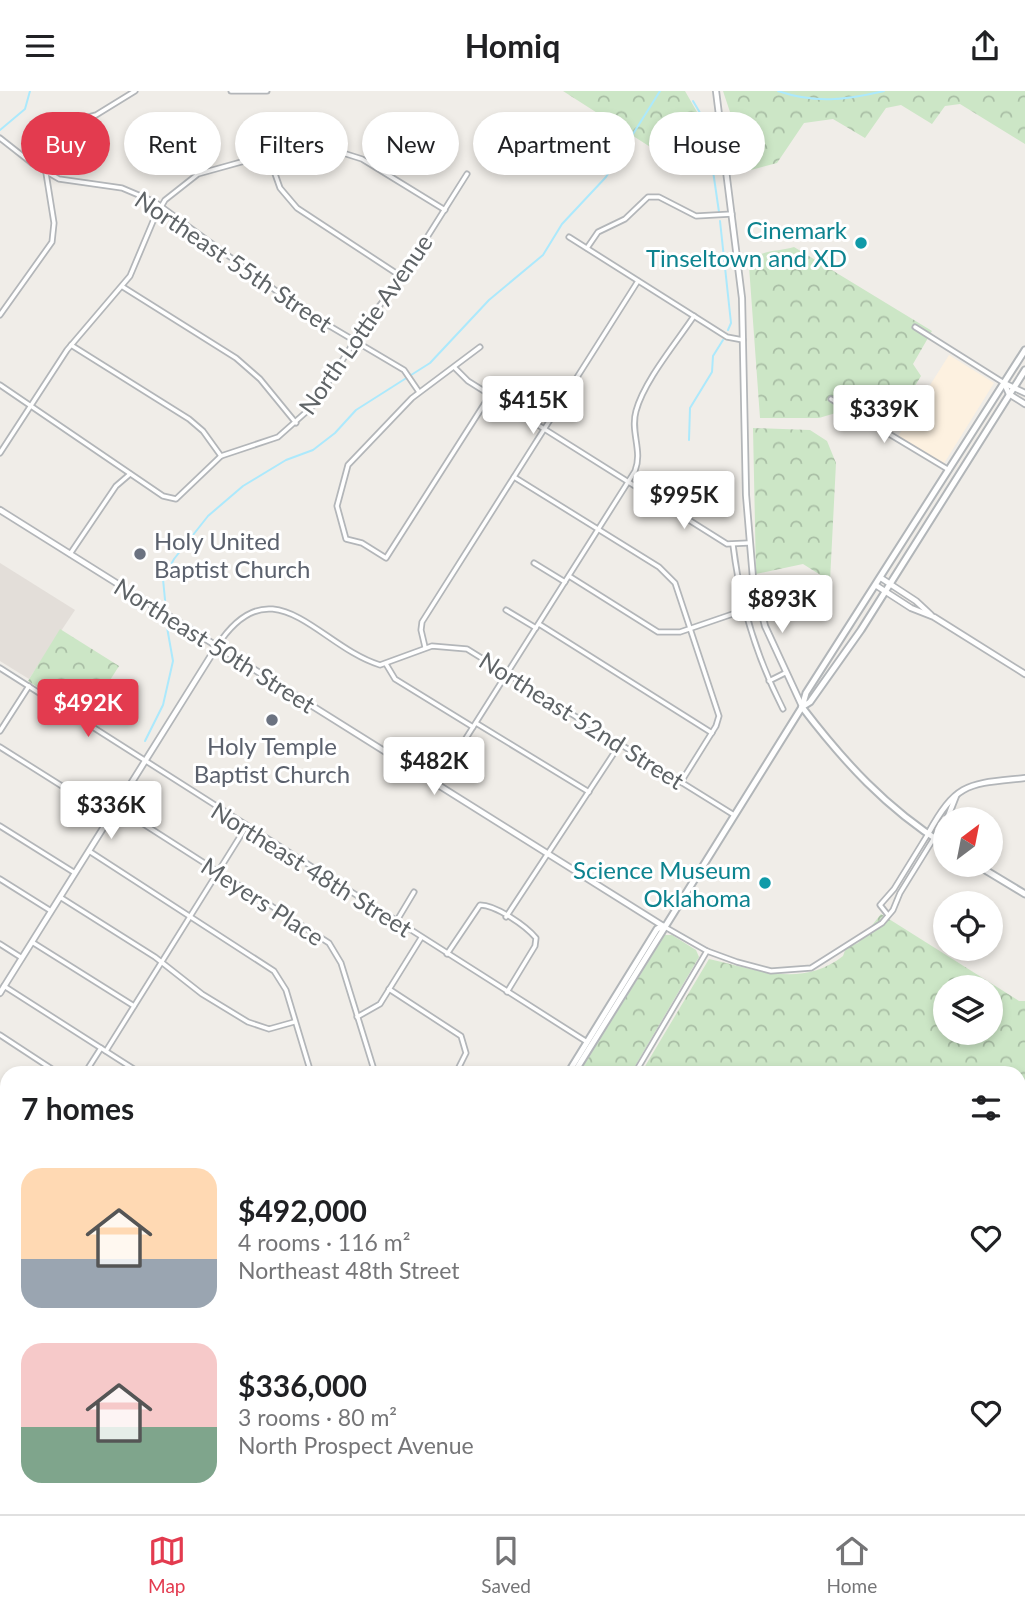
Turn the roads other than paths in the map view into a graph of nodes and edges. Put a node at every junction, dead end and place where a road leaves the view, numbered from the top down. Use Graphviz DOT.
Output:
graph roads {
  1 [pos="135,91"];
  2 [pos="231,91"];
  3 [pos="267,91"];
  4 [pos="716,91"];
  5 [pos="101,112"];
  6 [pos="0,138"];
  7 [pos="21,154"];
  8 [pos="348,154"];
  9 [pos="235,163"];
  10 [pos="467,174"];
  11 [pos="46,175"];
  12 [pos="51,175"];
  13 [pos="275,175"];
  14 [pos="161,206"];
  15 [pos="445,210"];
  16 [pos="732,214"];
  17 [pos="569,237"];
  18 [pos="587,248"];
  19 [pos="402,277"];
  20 [pos="638,281"];
  21 [pos="123,287"];
  22 [pos="0,316"];
  23 [pos="694,316"];
  24 [pos="915,327"];
  25 [pos="745,340"];
  26 [pos="354,341"];
  27 [pos="71,345"];
  28 [pos="480,347"];
  29 [pos="1025,350"];
  30 [pos="455,368"];
  31 [pos="1025,370"];
  32 [pos="1004,383"];
  33 [pos="0,386"];
  34 [pos="1014,387"];
  35 [pos="419,392"];
  36 [pos="1025,393"];
  37 [pos="1009,394"];
  38 [pos="490,395"];
  39 [pos="831,399"];
  40 [pos="1025,404"];
  41 [pos="31,406"];
  42 [pos="296,423"];
  43 [pos="544,429"];
  44 [pos="0,453"];
  45 [pos="221,456"];
  46 [pos="949,470"];
  47 [pos="131,474"];
  48 [pos="514,477"];
  49 [pos="629,482"];
  50 [pos="0,510"];
  51 [pos="598,530"];
  52 [pos="748,543"];
  53 [pos="733,544"];
  54 [pos="71,554"];
  55 [pos="534,563"];
  56 [pos="569,576"];
  57 [pos="881,578"];
  58 [pos="565,582"];
  59 [pos="890,584"];
  60 [pos="877,586"];
  61 [pos="885,591"];
  62 [pos="759,605"];
  63 [pos="506,610"];
  64 [pos="744,611"];
  65 [pos="934,617"];
  66 [pos="537,626"];
  67 [pos="690,628"];
  68 [pos="217,646"];
  69 [pos="425,647"];
  70 [pos="386,664"];
  71 [pos="0,668"];
  72 [pos="508,673"];
  73 [pos="785,673"];
  74 [pos="1025,674"];
  75 [pos="769,681"];
  76 [pos="29,686"];
  77 [pos="802,707"];
  78 [pos="783,709"];
  79 [pos="475,725"];
  80 [pos="0,731"];
  81 [pos="712,733"];
  82 [pos="620,743"];
  83 [pos="0,747"];
  84 [pos="145,761"];
  85 [pos="1025,778"];
  86 [pos="681,782"];
  87 [pos="437,784"];
  88 [pos="589,792"];
  89 [pos="956,795"];
  90 [pos="117,807"];
  91 [pos="954,807"];
  92 [pos="734,815"];
  93 [pos="111,817"];
  94 [pos="0,826"];
  95 [pos="246,827"];
  96 [pos="928,834"];
  97 [pos="933,837"];
  98 [pos="933,840"];
  99 [pos="89,851"];
  100 [pos="548,854"];
  101 [pos="219,872"];
  102 [pos="75,873"];
  103 [pos="997,877"];
  104 [pos="0,879"];
  105 [pos="414,892"];
  106 [pos="1025,894"];
  107 [pos="60,897"];
  108 [pos="51,911"];
  109 [pos="888,915"];
  110 [pos="191,916"];
  111 [pos="506,917"];
  112 [pos="396,922"];
  113 [pos="663,926"];
  114 [pos="421,938"];
  115 [pos="32,942"];
  116 [pos="0,944"];
  117 [pos="707,951"];
  118 [pos="447,954"];
  119 [pos="22,958"];
  120 [pos="162,962"];
  121 [pos="4,986"];
  122 [pos="389,989"];
  123 [pos="507,992"];
  124 [pos="0,993"];
  125 [pos="135,1006"];
  126 [pos="357,1017"];
  127 [pos="295,1022"];
  128 [pos="0,1035"];
  129 [pos="589,1043"];
  130 [pos="101,1048"];
  131 [pos="106,1051"];
  132 [pos="47,1066"];
  133 [pos="89,1066"];
  134 [pos="130,1066"];
  135 [pos="309,1066"];
  136 [pos="373,1066"];
  137 [pos="460,1066"];
  138 [pos="573,1066"];
  139 [pos="578,1066"];
  140 [pos="639,1066"];
  1 -- 5 [label="street"];
  2 -- 3 [label="street"];
  4 -- 16 [label="street"];
  6 -- 7 [label="street, Northeast 55th Street"];
  8 -- 15 [label="street"];
  9 -- 14 [label="street"];
  10 -- 15 [label="street, North Lottie Avenue"];
  11 -- 22 [label="street"];
  12 -- 14 [label="street, Northeast 55th Street"];
  13 -- 19 [label="street"];
  14 -- 21 [label="street"];
  14 -- 26 [label="street, Northeast 55th Street"];
  15 -- 19 [label="street, North Lottie Avenue"];
  16 -- 18 [label="street"];
  16 -- 25 [label="street"];
  17 -- 18 [label="street"];
  18 -- 20 [label="street"];
  19 -- 26 [label="street, North Lottie Avenue"];
  20 -- 23 [label="street"];
  20 -- 43 [label="street"];
  21 -- 27 [label="street"];
  21 -- 42 [label="street"];
  23 -- 25 [label="street"];
  23 -- 49 [label="street"];
  24 -- 32 [label="street"];
  25 -- 52 [label="street"];
  26 -- 35 [label="street, Northeast 55th Street"];
  26 -- 42 [label="street, North Lottie Avenue"];
  27 -- 41 [label="street"];
  27 -- 45 [label="street"];
  28 -- 30 [label="street"];
  29 -- 32 [label="main road"];
  30 -- 35 [label="street"];
  30 -- 38 [label="street"];
  31 -- 34 [label="main road"];
  32 -- 34 [label="street"];
  32 -- 37 [label="street"];
  32 -- 46 [label="main road"];
  33 -- 41 [label="street"];
  34 -- 36 [label="street"];
  34 -- 37 [label="main road"];
  35 -- 38 [label="street"];
  37 -- 40 [label="street"];
  37 -- 59 [label="main road"];
  38 -- 43 [label="street"];
  39 -- 46 [label="street"];
  41 -- 44 [label="street"];
  41 -- 47 [label="street"];
  42 -- 45 [label="street, North Lottie Avenue"];
  43 -- 48 [label="street"];
  43 -- 49 [label="street"];
  45 -- 47 [label="street, North Lottie Avenue"];
  46 -- 57 [label="main road"];
  47 -- 54 [label="street"];
  48 -- 51 [label="street"];
  48 -- 69 [label="street"];
  49 -- 51 [label="street"];
  49 -- 53 [label="street"];
  50 -- 54 [label="street, Northeast 50th Street"];
  51 -- 56 [label="street"];
  51 -- 67 [label="street"];
  52 -- 53 [label="street"];
  52 -- 62 [label="street"];
  53 -- 64 [label="street"];
  54 -- 68 [label="street, Northeast 50th Street"];
  55 -- 58 [label="street"];
  56 -- 58 [label="street"];
  56 -- 67 [label="street"];
  57 -- 59 [label="street"];
  57 -- 60 [label="main road"];
  58 -- 66 [label="street"];
  59 -- 61 [label="main road"];
  59 -- 65 [label="street"];
  60 -- 61 [label="street"];
  60 -- 77 [label="main road"];
  61 -- 65 [label="street"];
  61 -- 77 [label="main road"];
  62 -- 64 [label="street"];
  62 -- 73 [label="street"];
  63 -- 66 [label="street"];
  64 -- 67 [label="street"];
  64 -- 75 [label="street"];
  65 -- 74 [label="street"];
  66 -- 72 [label="street"];
  66 -- 81 [label="street"];
  67 -- 81 [label="street"];
  68 -- 70 [label="street"];
  68 -- 84 [label="street"];
  68 -- 87 [label="street, Northeast 50th Street"];
  69 -- 70 [label="street, Northeast 52nd Street"];
  69 -- 72 [label="street, Northeast 52nd Street"];
  70 -- 79 [label="street"];
  71 -- 76 [label="street, Northeast 48th Street"];
  72 -- 79 [label="street"];
  72 -- 82 [label="street, Northeast 52nd Street"];
  73 -- 75 [label="street"];
  73 -- 77 [label="street"];
  75 -- 78 [label="street"];
  76 -- 80 [label="street"];
  76 -- 84 [label="street, Northeast 48th Street"];
  77 -- 92 [label="main road"];
  77 -- 96 [label="main road"];
  79 -- 87 [label="street"];
  79 -- 88 [label="street"];
  81 -- 86 [label="street"];
  82 -- 86 [label="street, Northeast 52nd Street"];
  82 -- 88 [label="street"];
  83 -- 93 [label="street"];
  84 -- 90 [label="street"];
  84 -- 95 [label="street, Northeast 48th Street"];
  85 -- 89 [label="street"];
  86 -- 92 [label="street, Northeast 52nd Street"];
  87 -- 100 [label="street, Northeast 50th Street"];
  88 -- 100 [label="street"];
  89 -- 91 [label="street"];
  89 -- 96 [label="street"];
  90 -- 93 [label="street"];
  90 -- 101 [label="street, Meyers Place"];
  92 -- 113 [label="main road"];
  93 -- 99 [label="street"];
  94 -- 102 [label="street"];
  95 -- 101 [label="street"];
  95 -- 112 [label="street, Northeast 48th Street"];
  96 -- 97 [label="main road"];
  96 -- 109 [label="street"];
  98 -- 109 [label="street"];
  99 -- 102 [label="street"];
  99 -- 110 [label="street"];
  100 -- 111 [label="street"];
  100 -- 113 [label="street, Northeast 50th Street"];
  101 -- 110 [label="street"];
  101 -- 126 [label="street, Meyers Place"];
  102 -- 107 [label="street"];
  103 -- 106 [label="main road"];
  104 -- 108 [label="street"];
  105 -- 112 [label="street"];
  107 -- 108 [label="street"];
  107 -- 120 [label="street"];
  108 -- 115 [label="street"];
  109 -- 117 [label="street, Northeast 50th Street"];
  110 -- 120 [label="street"];
  110 -- 127 [label="street"];
  111 -- 118 [label="street"];
  111 -- 123 [label="street"];
  112 -- 114 [label="street, Northeast 48th Street"];
  113 -- 117 [label="street, Northeast 50th Street"];
  113 -- 129 [label="main road"];
  114 -- 118 [label="street, Northeast 48th Street"];
  114 -- 122 [label="street"];
  115 -- 119 [label="street"];
  115 -- 125 [label="street"];
  116 -- 119 [label="street"];
  117 -- 140 [label="street"];
  118 -- 123 [label="street, Northeast 48th Street"];
  119 -- 121 [label="street"];
  120 -- 125 [label="street"];
  120 -- 127 [label="street"];
  121 -- 124 [label="street"];
  121 -- 130 [label="street"];
  122 -- 126 [label="street"];
  122 -- 137 [label="street"];
  123 -- 129 [label="street, Northeast 48th Street"];
  125 -- 131 [label="street"];
  126 -- 136 [label="street, Meyers Place"];
  127 -- 135 [label="street"];
  128 -- 132 [label="street"];
  129 -- 138 [label="main road"];
  129 -- 139 [label="main road"];
  130 -- 131 [label="street"];
  130 -- 133 [label="street"];
  131 -- 134 [label="street"];
}
